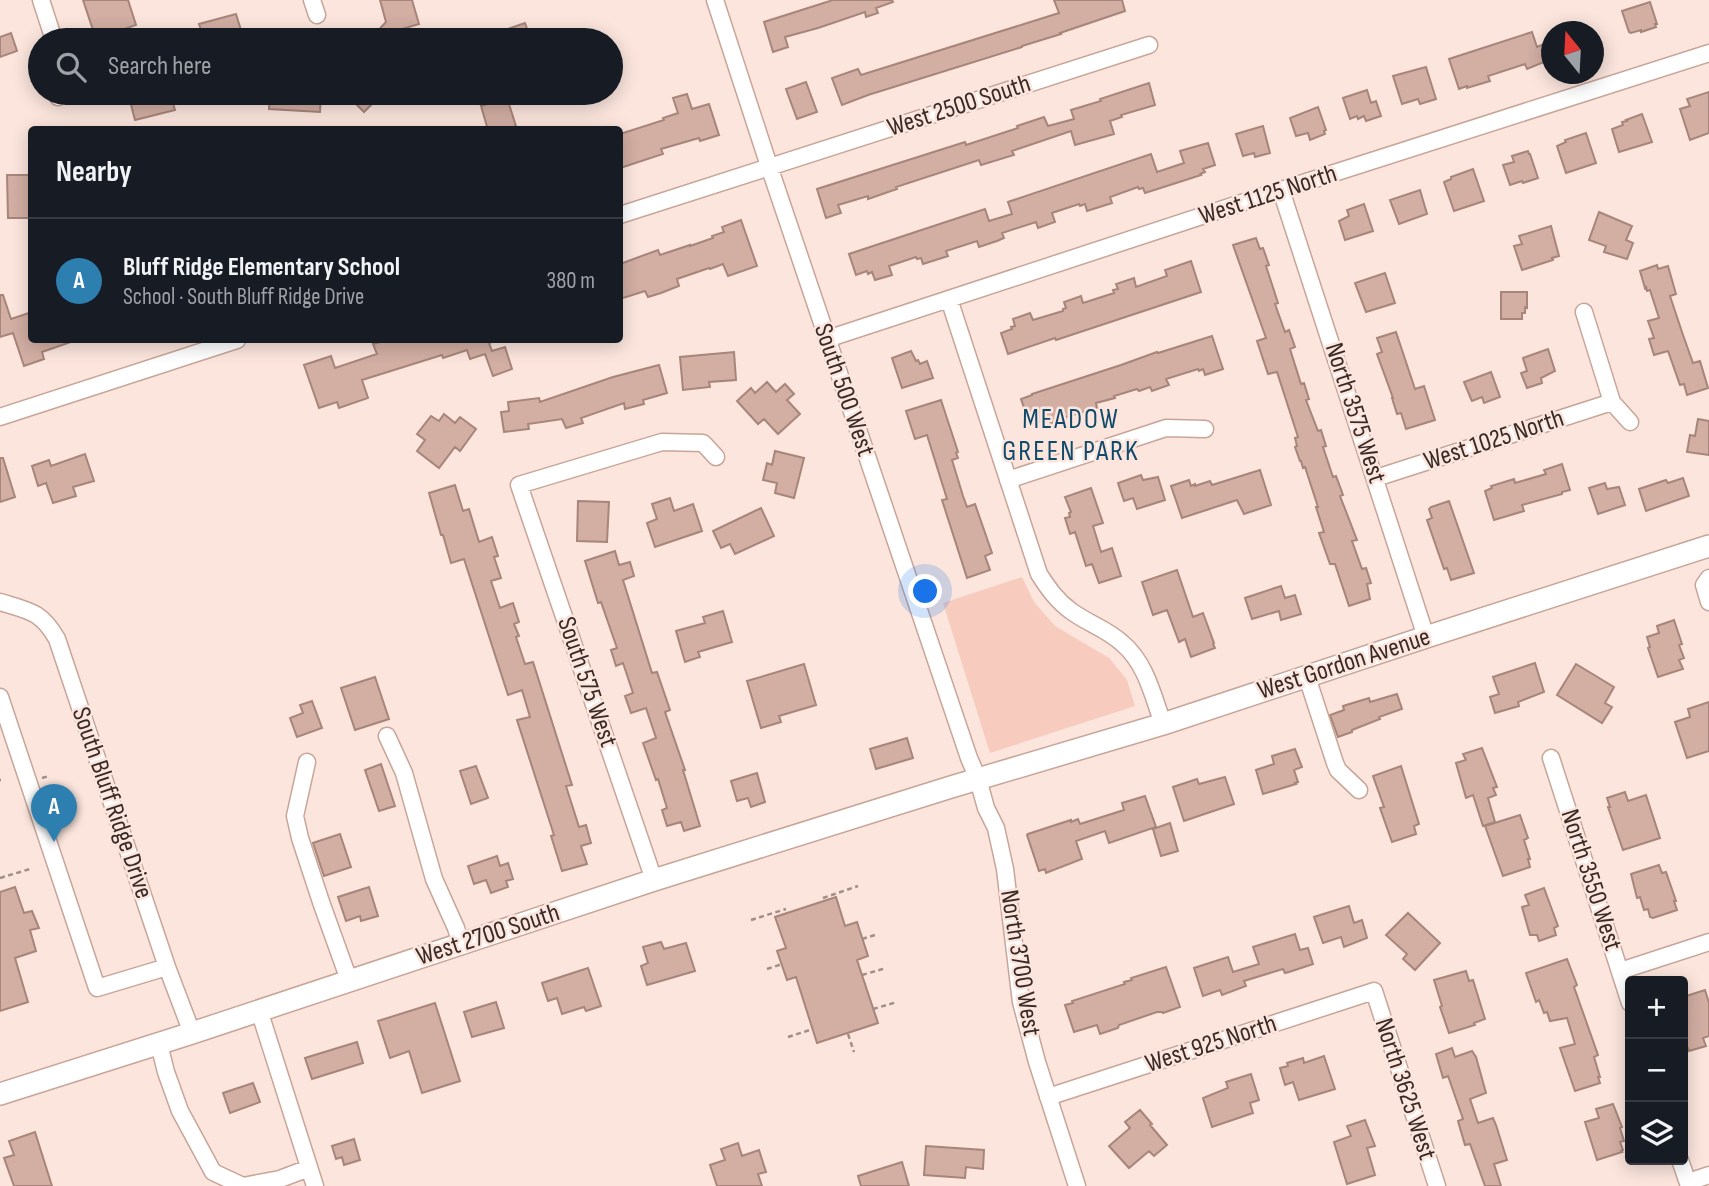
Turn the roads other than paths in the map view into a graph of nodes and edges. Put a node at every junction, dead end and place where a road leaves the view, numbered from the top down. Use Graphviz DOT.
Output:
graph roads {
  1 [pos="41,0"];
  2 [pos="715,0"];
  3 [pos="50,28"];
  4 [pos="1149,46"];
  5 [pos="1709,53"];
  6 [pos="769,166"];
  7 [pos="1282,190"];
  8 [pos="623,214"];
  9 [pos="948,299"];
  10 [pos="1584,312"];
  11 [pos="827,339"];
  12 [pos="228,343"];
  13 [pos="1612,402"];
  14 [pos="0,417"];
  15 [pos="1630,422"];
  16 [pos="1205,429"];
  17 [pos="716,457"];
  18 [pos="1376,478"];
  19 [pos="1008,481"];
  20 [pos="1707,553"];
  21 [pos="1709,578"];
  22 [pos="0,602"];
  23 [pos="1709,602"];
  24 [pos="1426,637"];
  25 [pos="1307,677"];
  26 [pos="0,697"];
  27 [pos="1163,724"];
  28 [pos="387,736"];
  29 [pos="1551,758"];
  30 [pos="307,762"];
  31 [pos="978,779"];
  32 [pos="1359,790"];
  33 [pos="654,880"];
  34 [pos="1709,942"];
  35 [pos="461,944"];
  36 [pos="167,967"];
  37 [pos="1620,971"];
  38 [pos="349,981"];
  39 [pos="1625,987"];
  40 [pos="1374,991"];
  41 [pos="258,1010"];
  42 [pos="192,1033"];
  43 [pos="159,1044"];
  44 [pos="0,1094"];
  45 [pos="1048,1097"];
  46 [pos="1682,1165"];
  47 [pos="309,1168"];
  48 [pos="1709,1175"];
  49 [pos="1688,1184"];
  50 [pos="315,1186"];
  51 [pos="1077,1186"];
  52 [pos="1437,1186"];
  1 -- 3 [label="street"];
  2 -- 6 [label="street, South 500 West"];
  4 -- 6 [label="street, West 2500 South"];
  5 -- 7 [label="street, West 1125 North"];
  6 -- 8 [label="street, West 2500 South"];
  6 -- 11 [label="street, South 500 West"];
  7 -- 9 [label="street, West 1125 North"];
  7 -- 18 [label="street, North 3575 West"];
  9 -- 11 [label="street, West 1125 North"];
  9 -- 19 [label="street"];
  10 -- 13 [label="street"];
  11 -- 31 [label="street, South 500 West"];
  12 -- 14 [label="street"];
  13 -- 15 [label="street"];
  13 -- 18 [label="street, West 1025 North"];
  16 -- 19 [label="street"];
  17 -- 33 [label="street, South 575 West"];
  18 -- 24 [label="street, North 3575 West"];
  19 -- 27 [label="street"];
  20 -- 24 [label="main road, West Gordon Avenue"];
  21 -- 23 [label="street"];
  22 -- 36 [label="street, South Bluff Ridge Drive"];
  24 -- 25 [label="main road, West Gordon Avenue"];
  25 -- 27 [label="main road, West Gordon Avenue"];
  25 -- 32 [label="street"];
  26 -- 36 [label="street"];
  27 -- 31 [label="main road, West Gordon Avenue"];
  28 -- 35 [label="street"];
  29 -- 37 [label="street, North 3550 West"];
  30 -- 38 [label="street"];
  31 -- 33 [label="main road, West 2700 South"];
  31 -- 45 [label="street, North 3700 West"];
  33 -- 35 [label="main road, West 2700 South"];
  34 -- 37 [label="street"];
  35 -- 38 [label="main road, West 2700 South"];
  36 -- 42 [label="street, South Bluff Ridge Drive"];
  37 -- 39 [label="street, North 3550 West"];
  38 -- 41 [label="main road, West 2700 South"];
  40 -- 45 [label="street, West 925 North"];
  40 -- 52 [label="street, North 3625 West"];
  41 -- 42 [label="main road, West 2700 South"];
  41 -- 47 [label="street"];
  42 -- 43 [label="main road, West 2700 South"];
  43 -- 44 [label="main road, West 2700 South"];
  43 -- 47 [label="street"];
  45 -- 51 [label="street, North 3700 West"];
  46 -- 49 [label="street"];
  47 -- 50 [label="street"];
  48 -- 49 [label="street"];
}
